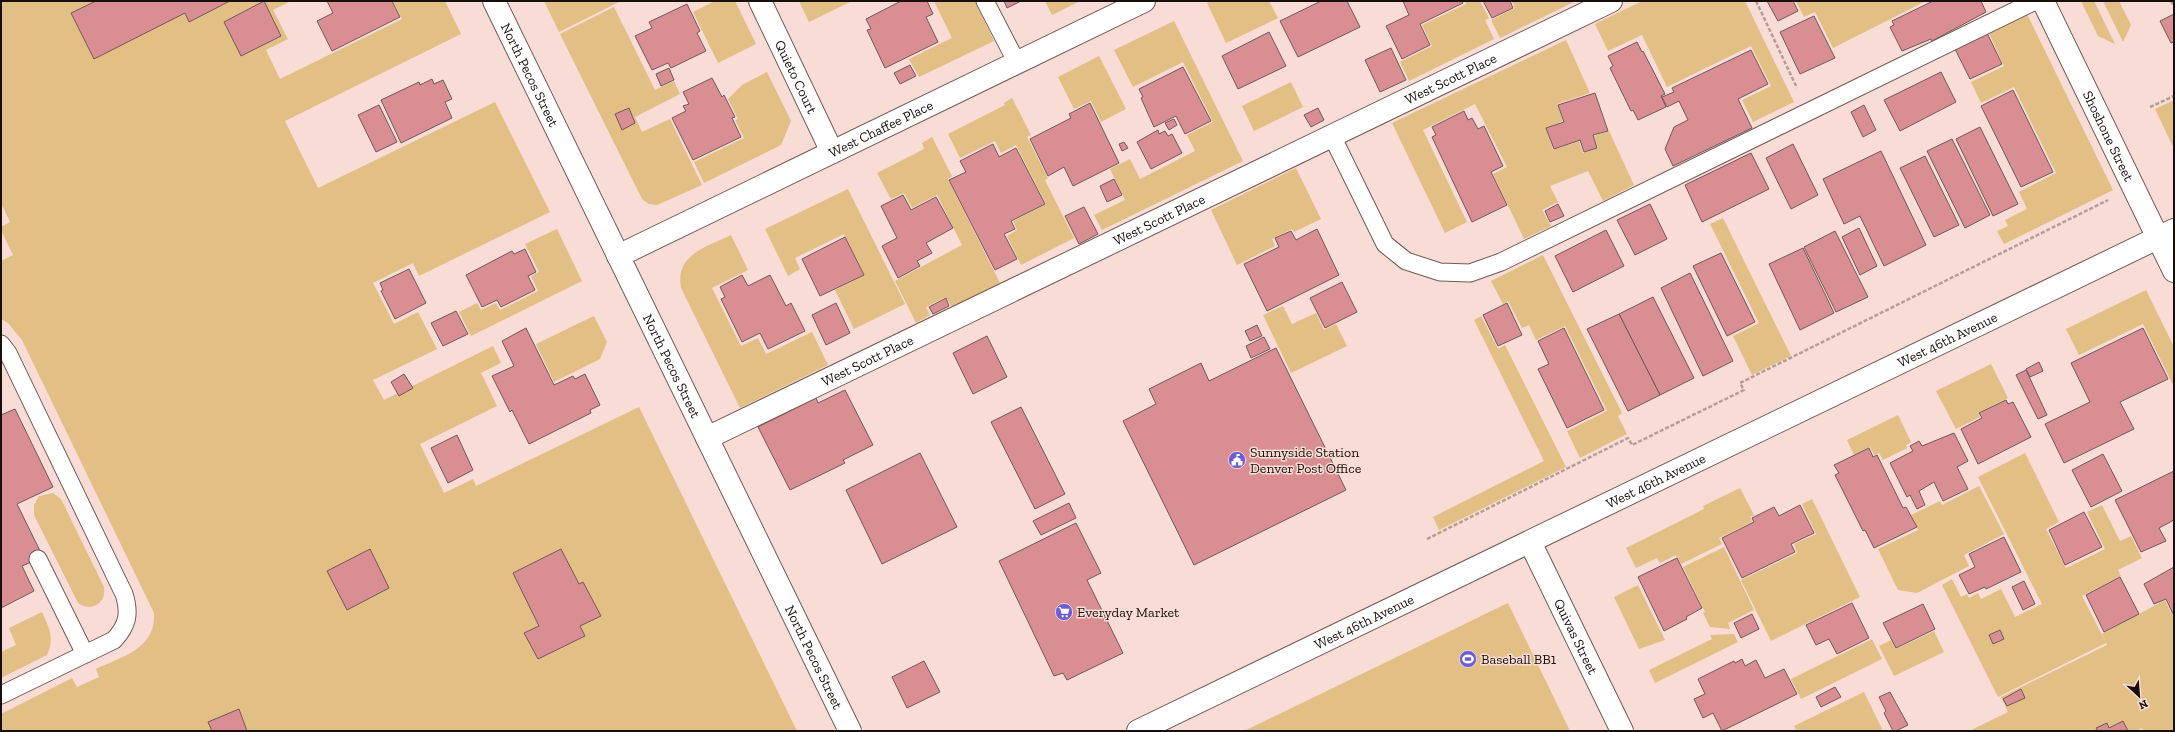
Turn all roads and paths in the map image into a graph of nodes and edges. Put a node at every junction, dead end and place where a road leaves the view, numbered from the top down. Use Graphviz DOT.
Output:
graph roads {
  1 [pos="494,1"];
  2 [pos="760,1"];
  3 [pos="986,1"];
  4 [pos="1144,1"];
  5 [pos="1611,1"];
  6 [pos="1756,1"];
  7 [pos="2034,1"];
  8 [pos="2043,1"];
  9 [pos="2172,1"];
  10 [pos="2174,6"];
  11 [pos="1017,63"];
  12 [pos="2174,96"];
  13 [pos="2150,107"];
  14 [pos="1809,112"];
  15 [pos="1332,136"];
  16 [pos="832,152"];
  17 [pos="2133,187"];
  18 [pos="2166,234"];
  19 [pos="618,256"];
  20 [pos="2174,271"];
  21 [pos="1,344"];
  22 [pos="707,438"];
  23 [pos="1427,539"];
  24 [pos="1530,542"];
  25 [pos="38,559"];
  26 [pos="84,654"];
  27 [pos="1,695"];
  28 [pos="850,731"];
  29 [pos="1138,731"];
  30 [pos="1622,731"];
  1 -- 19 [label="street, North Pecos Street"];
  2 -- 16 [label="street, Quieto Court"];
  3 -- 11 [label="lane"];
  4 -- 11 [label="street, West Chaffee Place"];
  5 -- 15 [label="street, West Scott Place"];
  6 -- 14 [label="path"];
  7 -- 14 [label="lane"];
  8 -- 17 [label="street, Shoshone Street"];
  9 -- 10 [label="path"];
  11 -- 16 [label="street, West Chaffee Place"];
  12 -- 13 [label="path"];
  14 -- 15 [label="lane"];
  15 -- 22 [label="street, West Scott Place"];
  16 -- 19 [label="street, West Chaffee Place"];
  17 -- 18 [label="street, Shoshone Street"];
  17 -- 23 [label="path"];
  18 -- 20 [label="street, Shoshone Street"];
  18 -- 24 [label="street, West 46th Avenue"];
  19 -- 22 [label="street, North Pecos Street"];
  21 -- 26 [label="lane"];
  22 -- 28 [label="street, North Pecos Street"];
  24 -- 29 [label="street, West 46th Avenue"];
  24 -- 30 [label="street, Quivas Street"];
  25 -- 26 [label="lane"];
  26 -- 27 [label="lane"];
}
